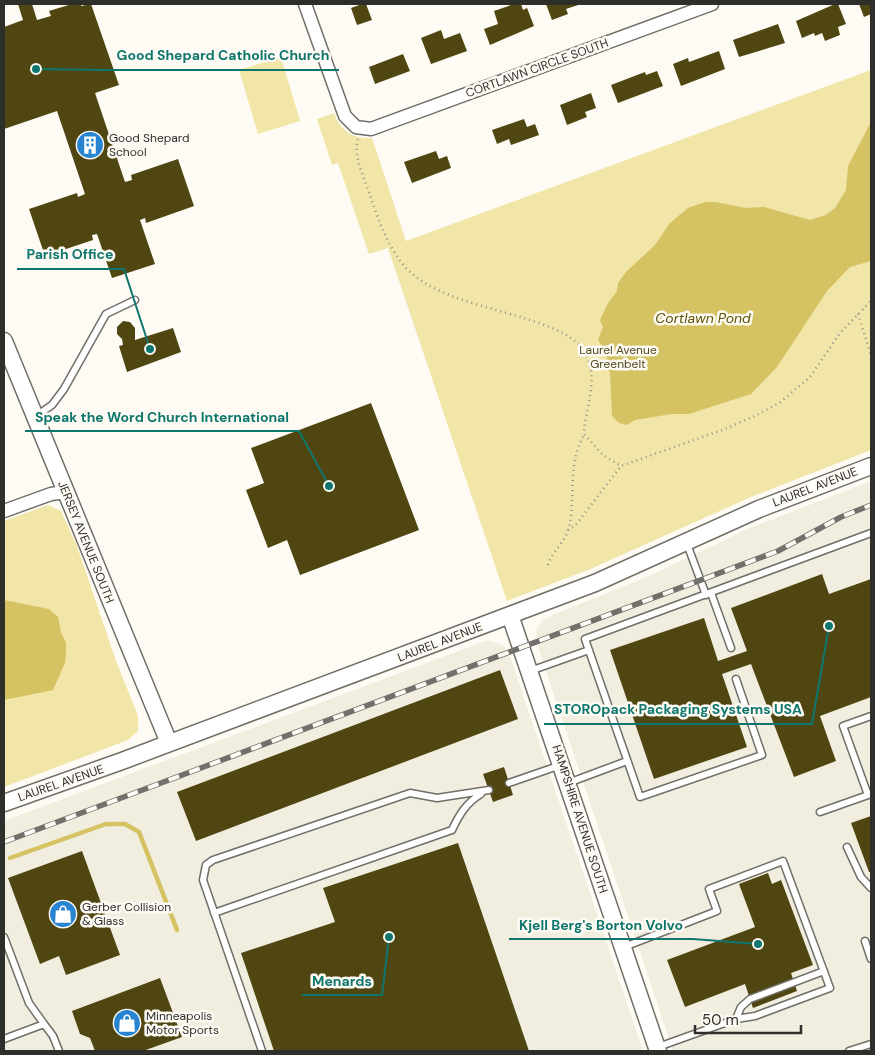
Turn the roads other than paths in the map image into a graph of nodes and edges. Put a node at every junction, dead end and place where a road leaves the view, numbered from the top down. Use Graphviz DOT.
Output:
graph roads {
  1 [pos="305,4"];
  2 [pos="712,4"];
  3 [pos="135,300"];
  4 [pos="4,341"];
  5 [pos="35,417"];
  6 [pos="871,466"];
  7 [pos="66,492"];
  8 [pos="4,511"];
  9 [pos="871,533"];
  10 [pos="686,542"];
  11 [pos="708,594"];
  12 [pos="510,615"];
  13 [pos="731,648"];
  14 [pos="589,650"];
  15 [pos="530,671"];
  16 [pos="736,679"];
  17 [pos="871,716"];
  18 [pos="169,743"];
  19 [pos="627,760"];
  20 [pos="562,765"];
  21 [pos="509,783"];
  22 [pos="568,783"];
  23 [pos="870,795"];
  24 [pos="4,803"];
  25 [pos="820,812"];
  26 [pos="848,847"];
  27 [pos="871,888"];
  28 [pos="214,913"];
  29 [pos="4,937"];
  30 [pos="865,941"];
  31 [pos="623,947"];
  32 [pos="871,959"];
  33 [pos="824,971"];
  34 [pos="736,1019"];
  35 [pos="44,1024"];
  36 [pos="4,1039"];
  37 [pos="871,1044"];
  38 [pos="657,1049"];
  39 [pos="59,1051"];
  40 [pos="262,1051"];
  41 [pos="850,1051"];
  1 -- 2 [label="street, CORTLAWN CIRCLE SOUTH"];
  3 -- 5 [label="lane"];
  4 -- 5 [label="street, JERSEY AVENUE SOUTH"];
  5 -- 7 [label="street, JERSEY AVENUE SOUTH"];
  6 -- 10 [label="street, LAUREL AVENUE"];
  7 -- 8 [label="street"];
  7 -- 18 [label="street, JERSEY AVENUE SOUTH"];
  9 -- 11 [label="lane"];
  10 -- 11 [label="lane"];
  10 -- 12 [label="street, LAUREL AVENUE"];
  11 -- 13 [label="lane"];
  11 -- 14 [label="lane"];
  12 -- 15 [label="street, HAMPSHIRE AVENUE SOUTH"];
  12 -- 18 [label="street, LAUREL AVENUE"];
  14 -- 15 [label="lane"];
  14 -- 19 [label="lane"];
  15 -- 20 [label="street, HAMPSHIRE AVENUE SOUTH"];
  16 -- 19 [label="lane"];
  17 -- 23 [label="lane"];
  18 -- 24 [label="street, LAUREL AVENUE"];
  19 -- 22 [label="lane"];
  20 -- 21 [label="lane"];
  20 -- 22 [label="street, HAMPSHIRE AVENUE SOUTH"];
  22 -- 31 [label="street, HAMPSHIRE AVENUE SOUTH"];
  23 -- 25 [label="lane"];
  26 -- 27 [label="lane"];
  28 -- 28 [label="lane"];
  28 -- 40 [label="lane"];
  29 -- 35 [label="lane"];
  30 -- 32 [label="lane"];
  31 -- 33 [label="lane"];
  31 -- 38 [label="street, HAMPSHIRE AVENUE SOUTH"];
  33 -- 34 [label="lane"];
  33 -- 34 [label="lane"];
  34 -- 38 [label="lane"];
  35 -- 36 [label="lane"];
  35 -- 39 [label="lane"];
  37 -- 41 [label="lane"];
}
